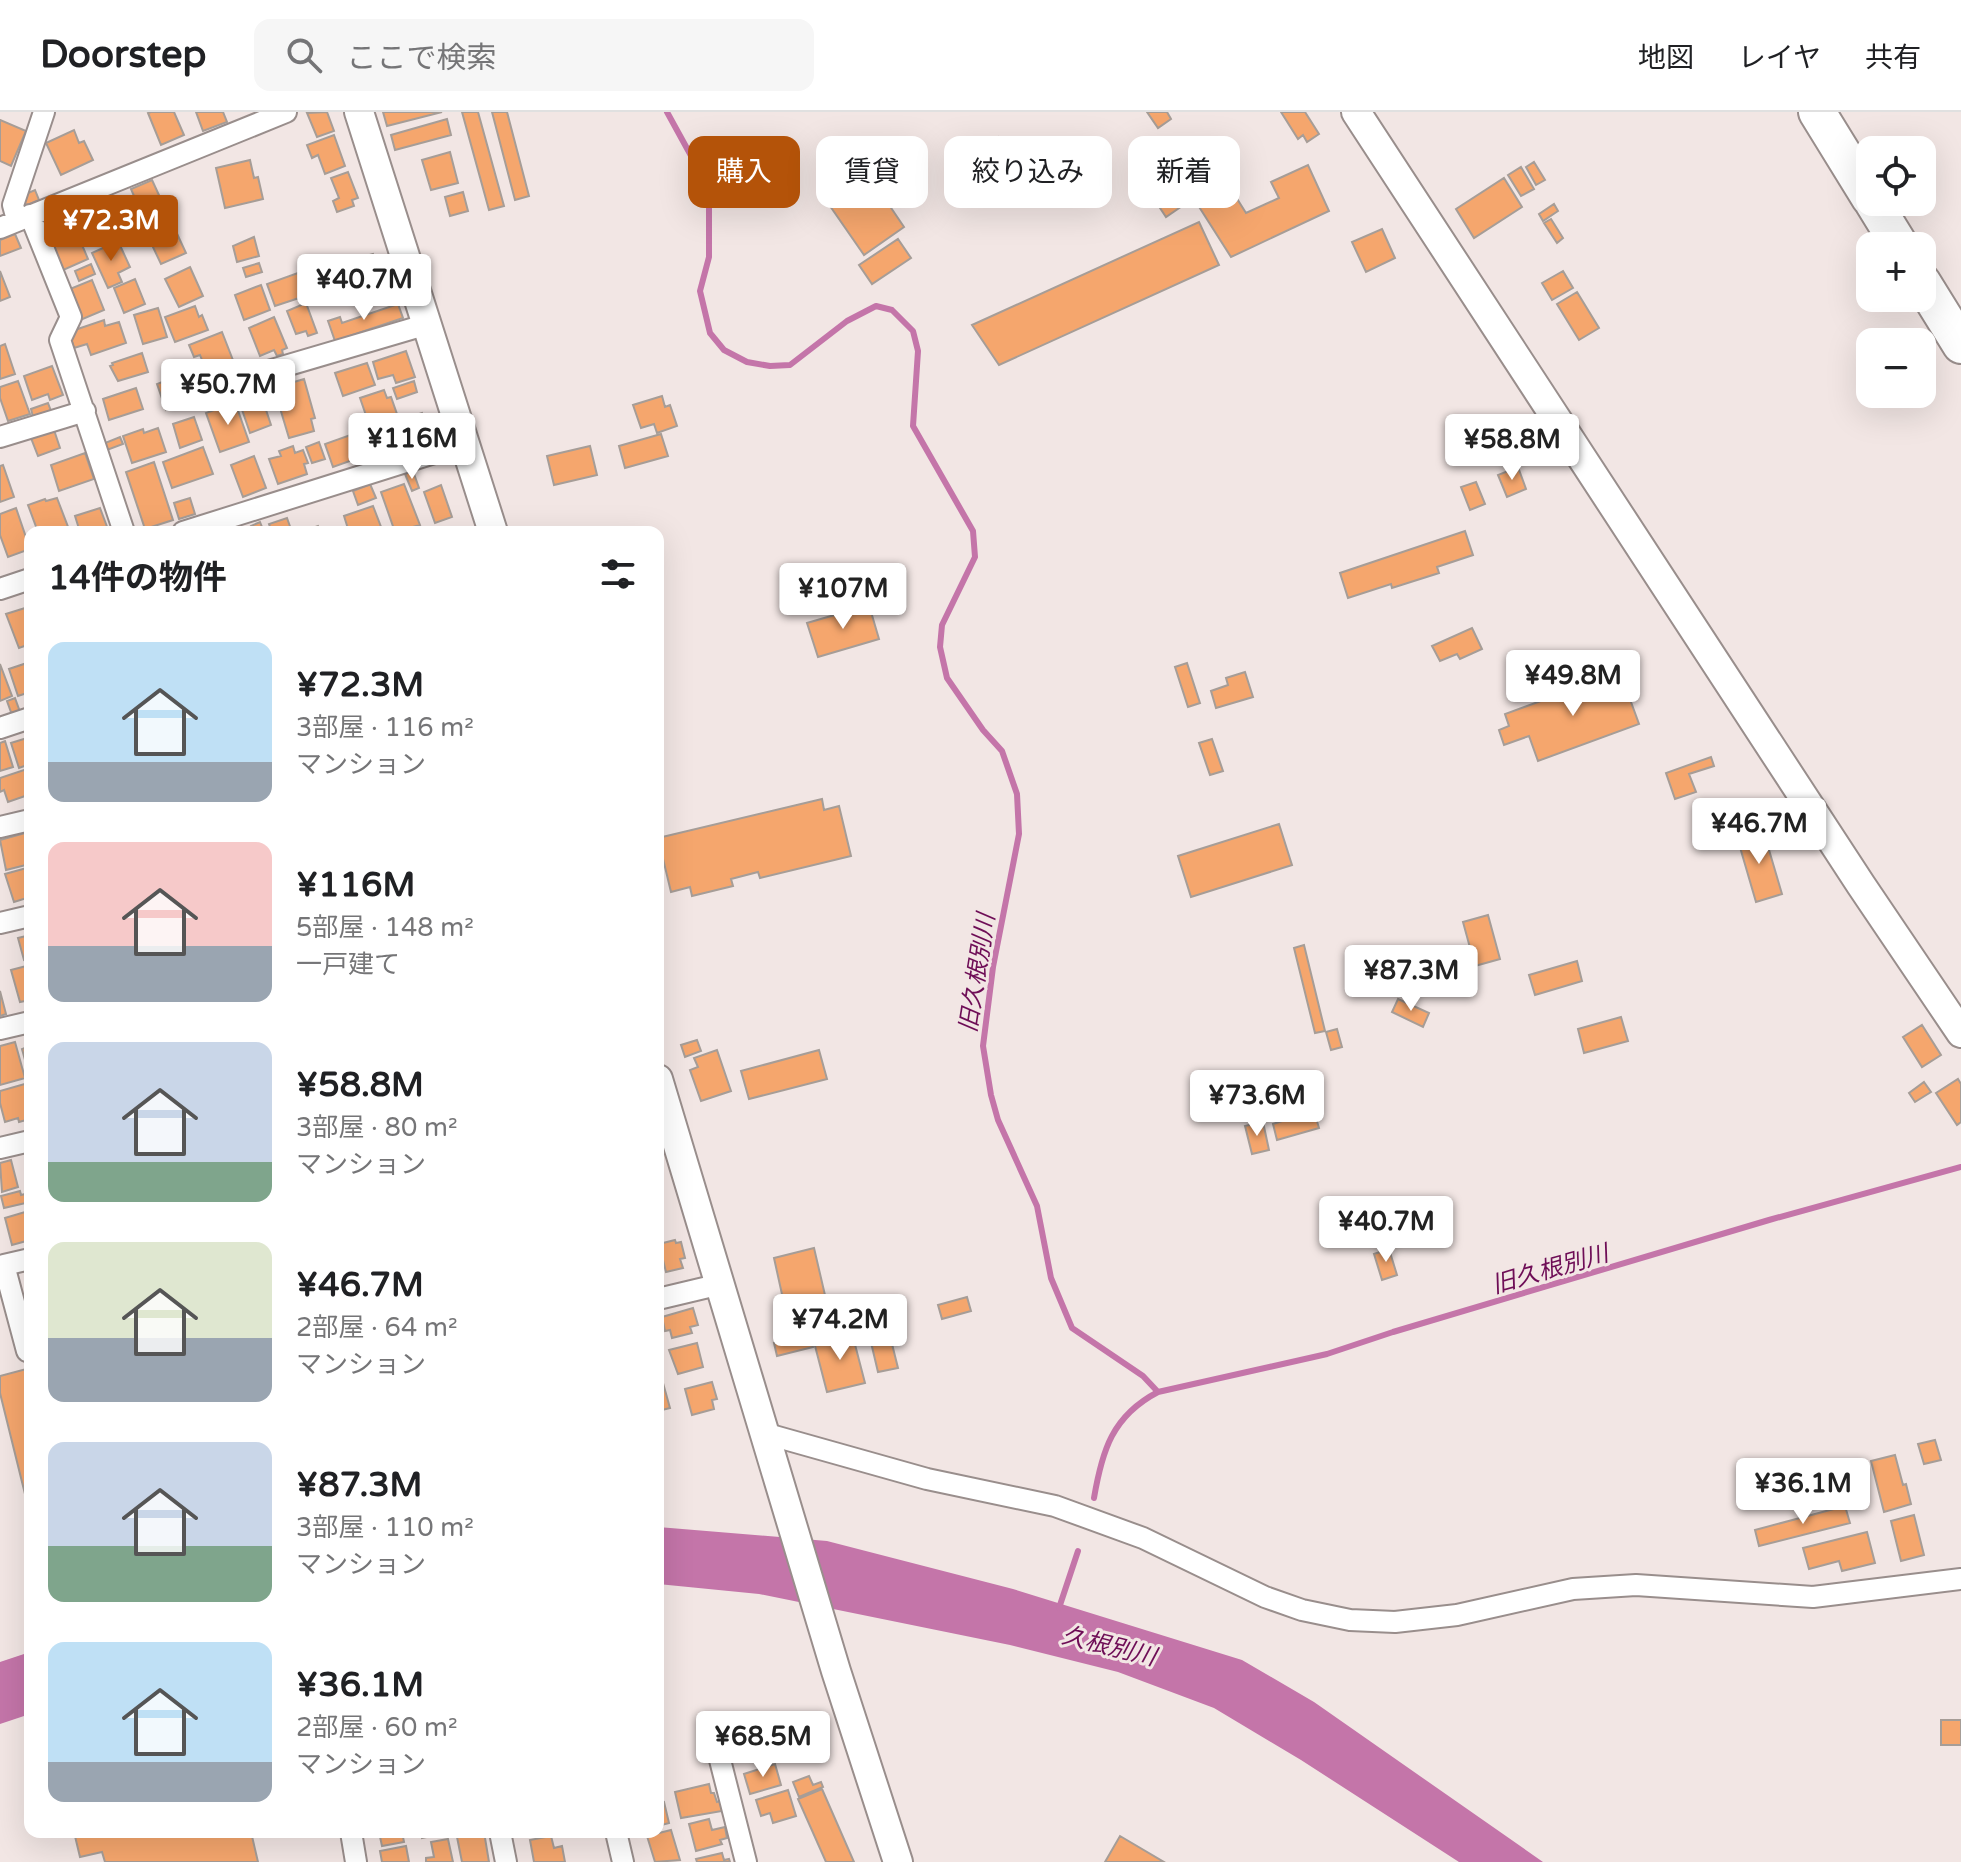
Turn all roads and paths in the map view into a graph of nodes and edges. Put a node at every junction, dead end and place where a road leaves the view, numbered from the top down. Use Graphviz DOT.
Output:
graph roads {
  1 [pos="44,112"];
  2 [pos="286,112"];
  3 [pos="359,112"];
  4 [pos="1356,112"];
  5 [pos="1817,112"];
  6 [pos="1856,176"];
  7 [pos="16,221"];
  8 [pos="1936,305"];
  9 [pos="428,324"];
  10 [pos="1961,345"];
  11 [pos="207,389"];
  12 [pos="85,411"];
  13 [pos="0,437"];
  14 [pos="466,443"];
  15 [pos="122,526"];
  16 [pos="202,526"];
  17 [pos="491,526"];
  18 [pos="24,581"];
  19 [pos="0,589"];
  20 [pos="24,720"];
  21 [pos="0,728"];
  22 [pos="24,821"];
  23 [pos="0,827"];
  24 [pos="24,917"];
  25 [pos="0,923"];
  26 [pos="24,1023"];
  27 [pos="0,1029"];
  28 [pos="1961,1033"];
  29 [pos="664,1099"];
  30 [pos="24,1142"];
  31 [pos="0,1148"];
  32 [pos="24,1260"];
  33 [pos="721,1284"];
  34 [pos="664,1298"];
  35 [pos="24,1340"];
  36 [pos="767,1434"];
  37 [pos="1961,1579"];
  38 [pos="719,1756"];
  39 [pos="352,1838"];
  40 [pos="501,1838"];
  41 [pos="617,1838"];
  42 [pos="356,1862"];
  43 [pos="506,1862"];
  44 [pos="623,1862"];
  45 [pos="746,1862"];
  46 [pos="898,1862"];
  1 -- 7 [label="street"];
  2 -- 7 [label="street"];
  3 -- 9 [label="street"];
  4 -- 28 [label="street"];
  5 -- 6 [label="highway"];
  7 -- 12 [label="street"];
  8 -- 10 [label="highway"];
  9 -- 11 [label="street"];
  9 -- 14 [label="street"];
  12 -- 13 [label="street"];
  12 -- 15 [label="street"];
  14 -- 16 [label="street"];
  14 -- 17 [label="street"];
  18 -- 19 [label="street"];
  20 -- 21 [label="street"];
  22 -- 23 [label="street"];
  24 -- 25 [label="street"];
  26 -- 27 [label="street"];
  29 -- 33 [label="street"];
  30 -- 31 [label="street"];
  32 -- 35 [label="street"];
  33 -- 34 [label="street"];
  33 -- 36 [label="street"];
  36 -- 37 [label="street"];
  36 -- 46 [label="street"];
  38 -- 45 [label="street"];
  39 -- 42 [label="street"];
  40 -- 43 [label="street"];
  41 -- 44 [label="street"];
}
